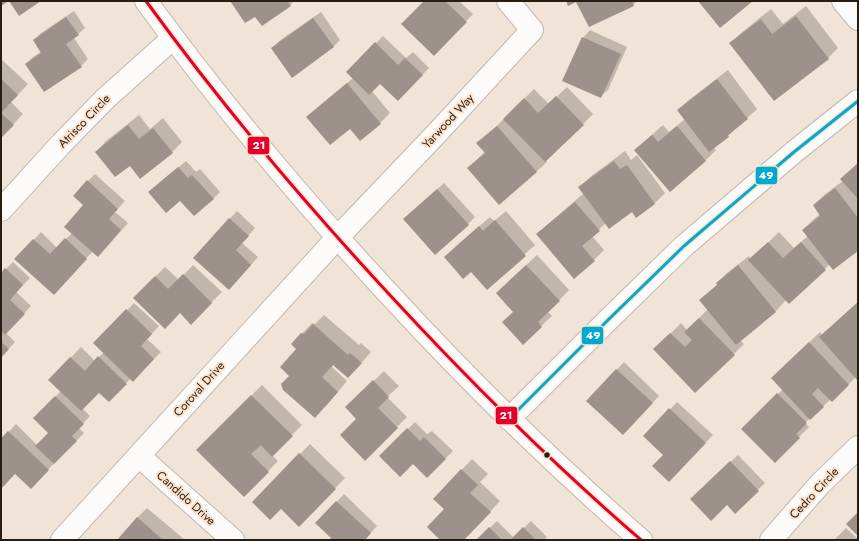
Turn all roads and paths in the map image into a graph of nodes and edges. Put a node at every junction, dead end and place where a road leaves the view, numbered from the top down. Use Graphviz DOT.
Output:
graph roads {
  1 [pos="146,1"];
  2 [pos="508,1"];
  3 [pos="843,1"];
  4 [pos="858,19"];
  5 [pos="173,38"];
  6 [pos="858,101"];
  7 [pos="1,210"];
  8 [pos="337,238"];
  9 [pos="509,419"];
  10 [pos="858,447"];
  11 [pos="139,456"];
  12 [pos="62,540"];
  13 [pos="233,540"];
  14 [pos="641,540"];
  15 [pos="771,540"];
  1 -- 5 [label="street"];
  2 -- 8 [label="street, Yarwood Way"];
  3 -- 4 [label="street"];
  5 -- 7 [label="street, Atrisco Circle"];
  5 -- 8 [label="street"];
  6 -- 9 [label="street"];
  8 -- 9 [label="street"];
  8 -- 11 [label="street, Coroval Drive"];
  9 -- 14 [label="street"];
  10 -- 15 [label="street, Cedro Circle"];
  11 -- 12 [label="street, Coroval Drive"];
  11 -- 13 [label="street, Candido Drive"];
}
